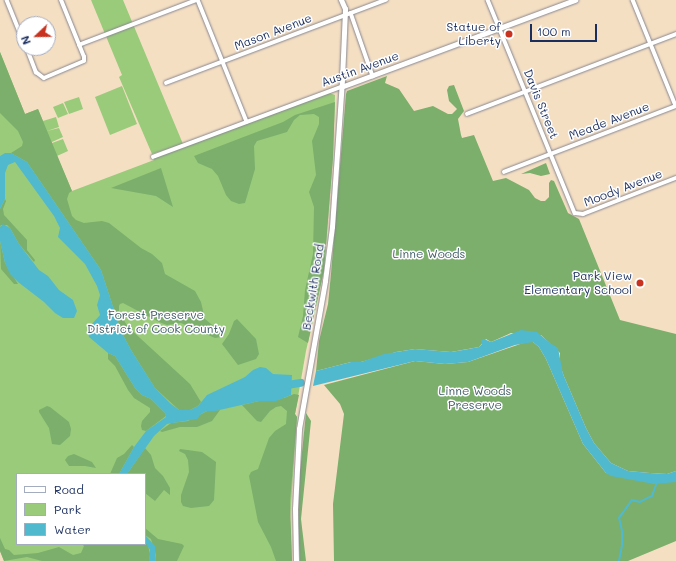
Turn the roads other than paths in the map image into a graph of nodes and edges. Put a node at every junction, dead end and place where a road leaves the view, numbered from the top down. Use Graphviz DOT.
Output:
graph roads {
  1 [pos="7,0"];
  2 [pos="61,0"];
  3 [pos="197,0"];
  4 [pos="341,0"];
  5 [pos="386,0"];
  6 [pos="488,0"];
  7 [pos="575,0"];
  8 [pos="633,0"];
  9 [pos="351,13"];
  10 [pos="345,16"];
  11 [pos="16,22"];
  12 [pos="499,28"];
  13 [pos="676,34"];
  14 [pos="651,43"];
  15 [pos="79,44"];
  16 [pos="30,56"];
  17 [pos="223,62"];
  18 [pos="373,76"];
  19 [pos="166,83"];
  20 [pos="341,87"];
  21 [pos="525,92"];
  22 [pos="676,106"];
  23 [pos="467,114"];
  24 [pos="247,122"];
  25 [pos="550,154"];
  26 [pos="153,157"];
  27 [pos="504,172"];
  28 [pos="676,178"];
  29 [pos="577,214"];
  30 [pos="296,561"];
  1 -- 11 [label="street"];
  2 -- 15 [label="street"];
  3 -- 15 [label="street"];
  3 -- 17 [label="street"];
  4 -- 10 [label="street, Beckwith Road"];
  5 -- 9 [label="street, Mason Avenue"];
  6 -- 12 [label="street, Davis Street"];
  7 -- 12 [label="street, Austin Avenue"];
  8 -- 14 [label="street"];
  9 -- 10 [label="street, Mason Avenue"];
  9 -- 18 [label="street"];
  10 -- 17 [label="street, Mason Avenue"];
  10 -- 20 [label="street, Beckwith Road"];
  12 -- 18 [label="street, Austin Avenue"];
  12 -- 21 [label="street, Davis Street"];
  13 -- 14 [label="street"];
  14 -- 21 [label="street"];
  14 -- 22 [label="street"];
  15 -- 16 [label="street"];
  17 -- 19 [label="street, Mason Avenue"];
  17 -- 24 [label="street"];
  18 -- 20 [label="street, Austin Avenue"];
  20 -- 24 [label="street, Austin Avenue"];
  20 -- 30 [label="street, Beckwith Road"];
  21 -- 23 [label="street"];
  21 -- 25 [label="street, Davis Street"];
  22 -- 25 [label="street, Meade Avenue"];
  24 -- 26 [label="street, Austin Avenue"];
  25 -- 27 [label="street, Meade Avenue"];
  25 -- 29 [label="street, Davis Street"];
  28 -- 29 [label="street, Moody Avenue"];
}
